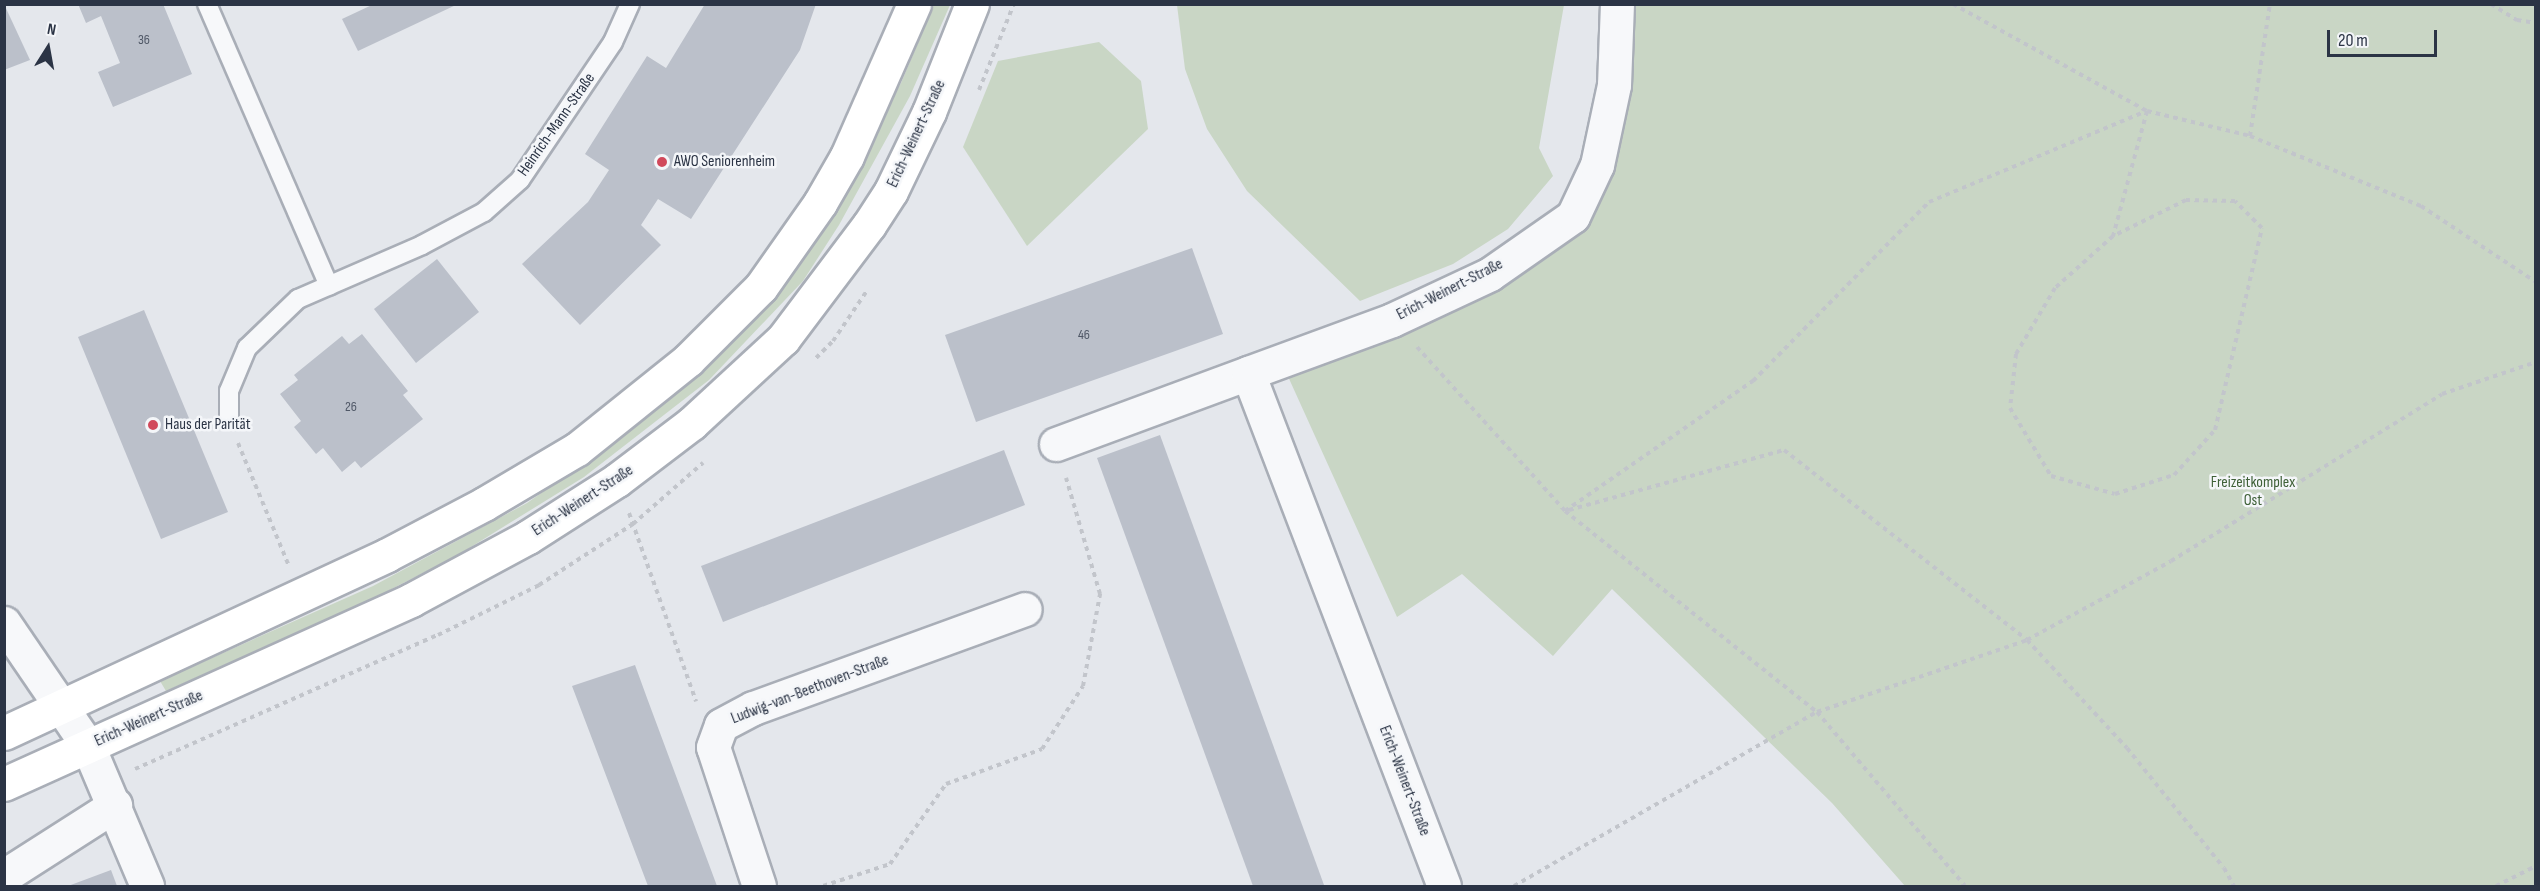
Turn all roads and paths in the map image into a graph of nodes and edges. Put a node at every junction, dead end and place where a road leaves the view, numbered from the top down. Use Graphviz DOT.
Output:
graph roads {
  1 [pos="207,4"];
  2 [pos="630,4"];
  3 [pos="914,4"];
  4 [pos="972,4"];
  5 [pos="1617,4"];
  6 [pos="1953,4"];
  7 [pos="2270,4"];
  8 [pos="2491,4"];
  9 [pos="2535,23"];
  10 [pos="2147,111"];
  11 [pos="2250,136"];
  12 [pos="2113,236"];
  13 [pos="2535,282"];
  14 [pos="329,286"];
  15 [pos="1392,320"];
  16 [pos="2535,362"];
  17 [pos="1248,373"];
  18 [pos="229,418"];
  19 [pos="1056,444"];
  20 [pos="617,480"];
  21 [pos="1565,511"];
  22 [pos="301,595"];
  23 [pos="1025,609"];
  24 [pos="4,622"];
  25 [pos="2027,640"];
  26 [pos="64,706"];
  27 [pos="1817,712"];
  28 [pos="4,733"];
  29 [pos="88,746"];
  30 [pos="713,747"];
  31 [pos="4,784"];
  32 [pos="115,806"];
  33 [pos="2535,867"];
  34 [pos="4,876"];
  35 [pos="147,886"];
  36 [pos="759,886"];
  37 [pos="823,886"];
  38 [pos="1444,886"];
  39 [pos="1514,886"];
  40 [pos="1965,886"];
  41 [pos="2234,886"];
  42 [pos="2496,886"];
  1 -- 14 [label="lane"];
  2 -- 14 [label="lane, Heinrich-Mann-Straße"];
  3 -- 22 [label="street"];
  4 -- 20 [label="street, Erich-Weinert-Straße"];
  5 -- 15 [label="street, Erich-Weinert-Straße"];
  6 -- 10 [label="path"];
  7 -- 11 [label="path"];
  8 -- 9 [label="path"];
  10 -- 11 [label="path"];
  10 -- 12 [label="path"];
  10 -- 21 [label="path"];
  11 -- 13 [label="path"];
  12 -- 12 [label="path"];
  14 -- 18 [label="lane, Heinrich-Mann-Straße"];
  15 -- 17 [label="street, Erich-Weinert-Straße"];
  15 -- 21 [label="path"];
  16 -- 25 [label="path"];
  17 -- 19 [label="street, Erich-Weinert-Straße"];
  17 -- 38 [label="street, Erich-Weinert-Straße"];
  18 -- 22 [label="path"];
  19 -- 37 [label="path"];
  20 -- 29 [label="street, Erich-Weinert-Straße"];
  20 -- 30 [label="path"];
  21 -- 25 [label="path"];
  21 -- 27 [label="path"];
  22 -- 26 [label="street"];
  23 -- 30 [label="street, Ludwig-van-Beethoven-Straße"];
  24 -- 26 [label="street"];
  25 -- 27 [label="path"];
  25 -- 41 [label="path"];
  26 -- 28 [label="street"];
  26 -- 29 [label="street"];
  27 -- 39 [label="path"];
  27 -- 40 [label="path"];
  29 -- 31 [label="street, Erich-Weinert-Straße"];
  29 -- 32 [label="street"];
  30 -- 36 [label="street"];
  32 -- 34 [label="street"];
  32 -- 35 [label="street"];
  33 -- 42 [label="path"];
}
